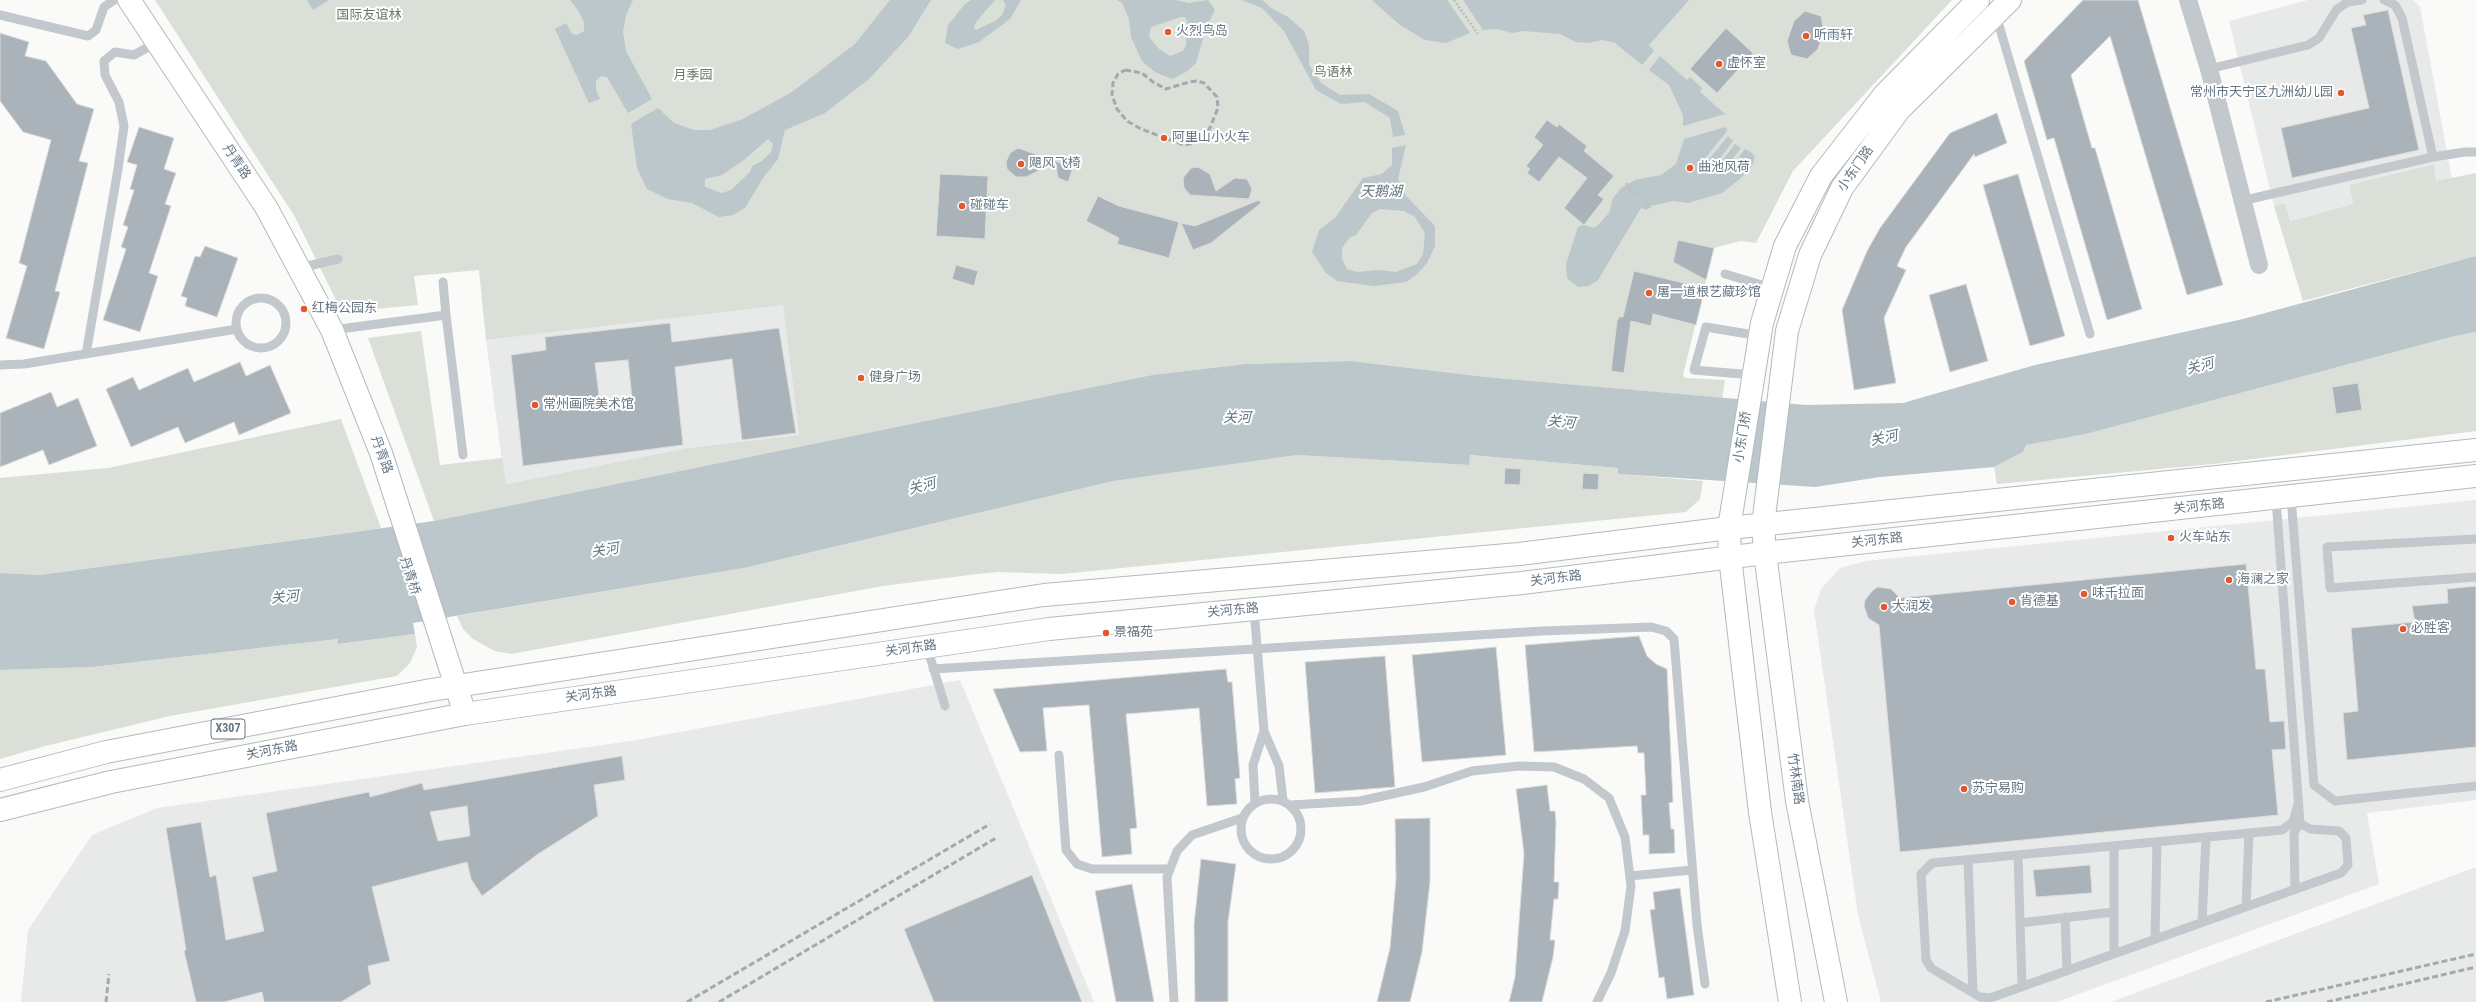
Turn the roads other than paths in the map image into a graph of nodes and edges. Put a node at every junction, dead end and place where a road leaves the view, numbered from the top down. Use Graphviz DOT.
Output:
graph roads {
  1 [pos="114,0"];
  2 [pos="129,0"];
  3 [pos="1978,0"];
  4 [pos="2188,0"];
  5 [pos="2362,0"];
  6 [pos="2384,0"];
  7 [pos="2003,7"];
  8 [pos="0,15"];
  9 [pos="157,42"];
  10 [pos="2209,69"];
  11 [pos="2476,152"];
  12 [pos="2433,157"];
  13 [pos="2242,201"];
  14 [pos="338,259"];
  15 [pos="2259,264"];
  16 [pos="299,268"];
  17 [pos="1725,274"];
  18 [pos="443,282"];
  19 [pos="1772,288"];
  20 [pos="446,315"];
  21 [pos="237,329"];
  22 [pos="332,330"];
  23 [pos="2090,334"];
  24 [pos="1760,336"];
  25 [pos="86,354"];
  26 [pos="0,366"];
  27 [pos="1753,377"];
  28 [pos="2476,450"];
  29 [pos="463,455"];
  30 [pos="2476,476"];
  31 [pos="2284,498"];
  32 [pos="395,513"];
  33 [pos="1763,525"];
  34 [pos="1729,528"];
  35 [pos="2476,539"];
  36 [pos="1765,553"];
  37 [pos="1730,558"];
  38 [pos="2476,577"];
  39 [pos="1254,609"];
  40 [pos="927,647"];
  41 [pos="1257,650"];
  42 [pos="934,670"];
  43 [pos="450,687"];
  44 [pos="945,706"];
  45 [pos="458,715"];
  46 [pos="1264,731"];
  47 [pos="1060,755"];
  48 [pos="0,780"];
  49 [pos="2476,786"];
  50 [pos="1283,800"];
  51 [pos="1255,803"];
  52 [pos="2298,804"];
  53 [pos="1291,806"];
  54 [pos="0,810"];
  55 [pos="1242,818"];
  56 [pos="2300,823"];
  57 [pos="2249,833"];
  58 [pos="2206,837"];
  59 [pos="2157,842"];
  60 [pos="2114,846"];
  61 [pos="2018,855"];
  62 [pos="1968,860"];
  63 [pos="1170,869"];
  64 [pos="1692,870"];
  65 [pos="1630,876"];
  66 [pos="2295,889"];
  67 [pos="2246,907"];
  68 [pos="2114,912"];
  69 [pos="2066,917"];
  70 [pos="2202,922"];
  71 [pos="2020,923"];
  72 [pos="2155,939"];
  73 [pos="2114,954"];
  74 [pos="2066,971"];
  75 [pos="1705,984"];
  76 [pos="2022,987"];
  77 [pos="1973,993"];
  78 [pos="1174,1002"];
  79 [pos="1598,1002"];
  80 [pos="1790,1002"];
  81 [pos="1836,1002"];
  1 -- 8 [label="lane"];
  2 -- 9 [label="main road, 丹青路"];
  3 -- 19 [label="main road, 小东门路"];
  4 -- 10 [label="street"];
  5 -- 10 [label="lane"];
  6 -- 12 [label="lane"];
  7 -- 23 [label="lane"];
  7 -- 33 [label="main road, 小东门路"];
  9 -- 16 [label="main road, 丹青路"];
  9 -- 25 [label="lane"];
  10 -- 13 [label="street"];
  11 -- 12 [label="lane"];
  12 -- 13 [label="lane"];
  13 -- 15 [label="street"];
  14 -- 16 [label="lane"];
  16 -- 22 [label="main road, 丹青路"];
  17 -- 19 [label="lane"];
  18 -- 20 [label="lane"];
  19 -- 24 [label="main road, 小东门路"];
  20 -- 22 [label="lane"];
  20 -- 29 [label="lane"];
  21 -- 21 [label="lane"];
  21 -- 25 [label="lane"];
  22 -- 32 [label="main road, 丹青路"];
  24 -- 27 [label="main road, 小东门路"];
  24 -- 27 [label="lane"];
  25 -- 26 [label="lane"];
  27 -- 34 [label="main road, 小东门桥"];
  28 -- 33 [label="main road"];
  30 -- 31 [label="main road, 关河东路"];
  31 -- 36 [label="main road, 关河东路"];
  31 -- 49 [label="lane"];
  31 -- 52 [label="lane"];
  32 -- 43 [label="main road, 丹青桥"];
  33 -- 34 [label="main road"];
  33 -- 36 [label="main road"];
  34 -- 37 [label="main road"];
  34 -- 43 [label="main road"];
  35 -- 38 [label="lane"];
  36 -- 37 [label="main road, 关河东路"];
  36 -- 81 [label="main road, 竹林南路"];
  37 -- 39 [label="main road, 关河东路"];
  37 -- 80 [label="main road"];
  39 -- 40 [label="main road, 关河东路"];
  39 -- 41 [label="lane"];
  40 -- 42 [label="lane"];
  40 -- 45 [label="main road, 关河东路"];
  41 -- 42 [label="lane"];
  41 -- 46 [label="lane"];
  41 -- 64 [label="lane"];
  42 -- 44 [label="lane"];
  43 -- 45 [label="main road"];
  43 -- 48 [label="main road, X307"];
  45 -- 54 [label="main road, 关河东路 / X307"];
  46 -- 50 [label="lane"];
  46 -- 51 [label="lane"];
  47 -- 63 [label="lane"];
  50 -- 51 [label="lane"];
  50 -- 53 [label="lane"];
  51 -- 55 [label="lane"];
  52 -- 56 [label="lane"];
  52 -- 57 [label="lane"];
  53 -- 55 [label="lane"];
  53 -- 65 [label="lane"];
  55 -- 63 [label="lane"];
  56 -- 66 [label="lane"];
  56 -- 66 [label="lane"];
  57 -- 58 [label="lane"];
  57 -- 67 [label="lane"];
  58 -- 59 [label="lane"];
  58 -- 70 [label="lane"];
  59 -- 60 [label="lane"];
  59 -- 72 [label="lane"];
  60 -- 61 [label="lane"];
  60 -- 68 [label="lane"];
  61 -- 62 [label="lane"];
  61 -- 71 [label="lane"];
  62 -- 77 [label="lane"];
  62 -- 77 [label="lane"];
  63 -- 78 [label="lane"];
  64 -- 65 [label="lane"];
  64 -- 75 [label="lane"];
  65 -- 79 [label="lane"];
  66 -- 67 [label="lane"];
  67 -- 70 [label="lane"];
  68 -- 69 [label="lane"];
  68 -- 73 [label="lane"];
  69 -- 71 [label="lane"];
  69 -- 74 [label="lane"];
  70 -- 72 [label="lane"];
  71 -- 76 [label="lane"];
  72 -- 73 [label="lane"];
  73 -- 74 [label="lane"];
  74 -- 76 [label="lane"];
  76 -- 77 [label="lane"];
}
